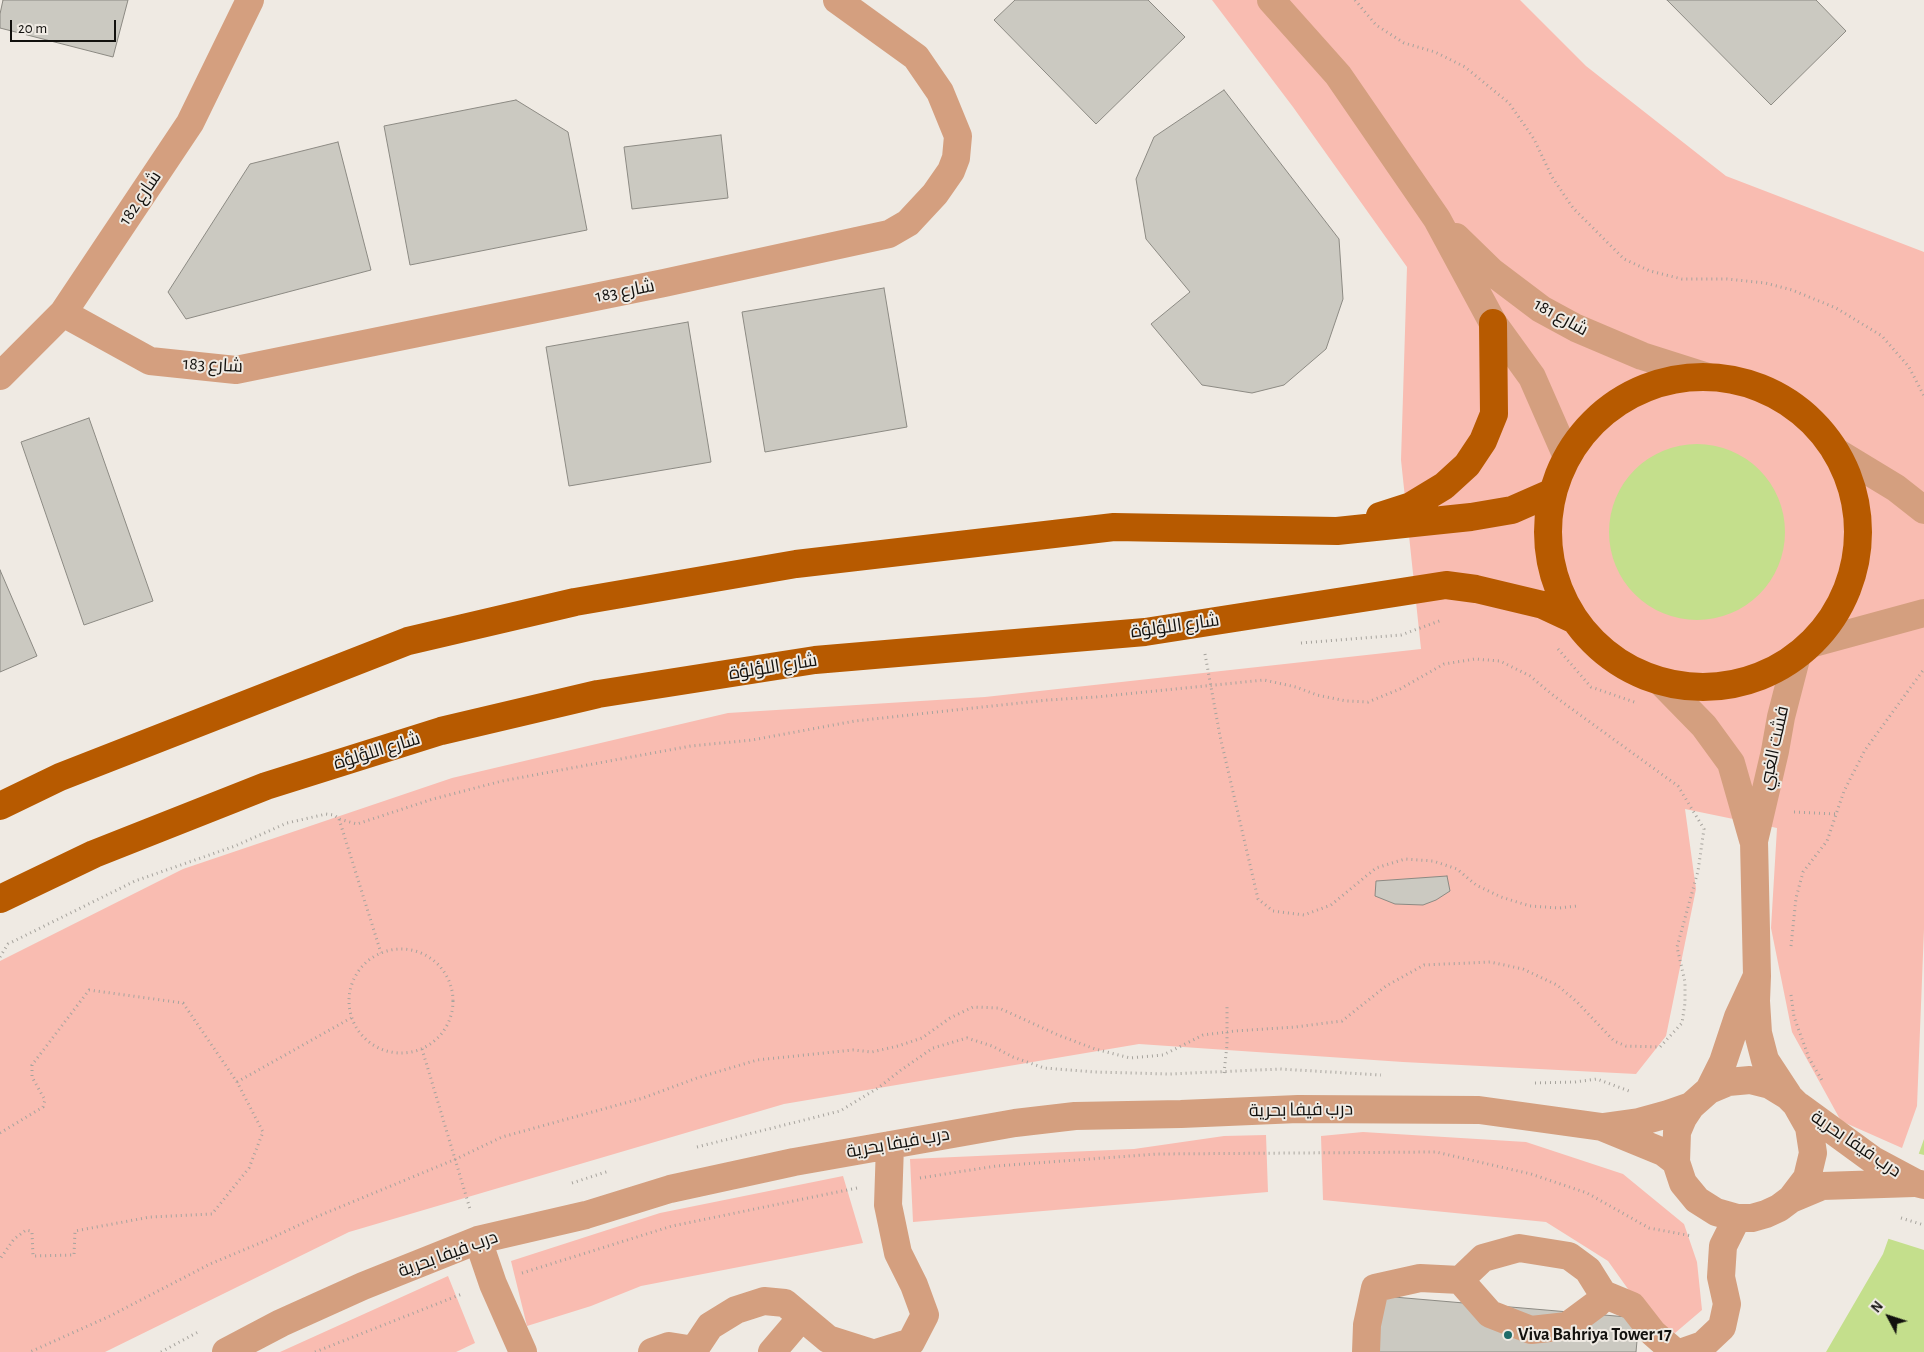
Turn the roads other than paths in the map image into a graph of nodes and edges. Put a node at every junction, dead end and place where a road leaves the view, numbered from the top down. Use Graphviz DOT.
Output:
graph roads {
  1 [pos="837,0"];
  2 [pos="1271,0"];
  3 [pos="242,2"];
  4 [pos="1438,219"];
  5 [pos="62,313"];
  6 [pos="1493,323"];
  7 [pos="0,376"];
  8 [pos="1708,377"];
  9 [pos="1835,451"];
  10 [pos="1567,457"];
  11 [pos="1553,492"];
  12 [pos="1924,510"];
  13 [pos="1337,531"];
  14 [pos="1924,613"];
  15 [pos="1573,619"];
  16 [pos="1803,650"];
  17 [pos="1662,683"];
  18 [pos="0,806"];
  19 [pos="1754,841"];
  20 [pos="0,899"];
  21 [pos="1757,976"];
  22 [pos="1700,1098"];
  23 [pos="1792,1100"];
  24 [pos="1602,1128"];
  25 [pos="890,1145"];
  26 [pos="1676,1162"];
  27 [pos="1920,1184"];
  28 [pos="1791,1199"];
  29 [pos="1732,1229"];
  30 [pos="478,1240"];
  31 [pos="1460,1280"];
  32 [pos="1603,1294"];
  33 [pos="801,1318"];
  34 [pos="695,1351"];
  35 [pos="226,1352"];
  36 [pos="522,1352"];
  37 [pos="652,1352"];
  38 [pos="772,1352"];
  39 [pos="869,1352"];
  40 [pos="879,1352"];
  41 [pos="1366,1352"];
  42 [pos="1675,1352"];
  43 [pos="1683,1352"];
  1 -- 5 [label="street, شارع 183"];
  2 -- 4 [label="street, شارع 181"];
  3 -- 5 [label="street, شارع 182"];
  4 -- 6 [label="street, شارع 181"];
  4 -- 8 [label="street, شارع 181"];
  5 -- 7 [label="street, شارع 182"];
  6 -- 10 [label="street, شارع 181"];
  6 -- 13 [label="main road"];
  8 -- 9 [label="main road"];
  8 -- 10 [label="main road"];
  9 -- 12 [label="street"];
  9 -- 16 [label="main road"];
  10 -- 11 [label="main road"];
  11 -- 13 [label="main road"];
  11 -- 15 [label="main road"];
  13 -- 18 [label="main road"];
  14 -- 16 [label="street"];
  15 -- 17 [label="main road"];
  15 -- 20 [label="main road, شارع اللؤلؤة"];
  16 -- 17 [label="main road"];
  16 -- 19 [label="street, فشت الغبي"];
  17 -- 19 [label="street, فشت الغبي"];
  19 -- 21 [label="street, فشت الغبي"];
  21 -- 22 [label="street, فشت الغبي"];
  21 -- 23 [label="street, فشت الغبي"];
  22 -- 23 [label="street"];
  22 -- 24 [label="street, درب فيفا بحرية"];
  22 -- 26 [label="street"];
  23 -- 27 [label="street, درب فيفا بحرية"];
  23 -- 28 [label="street"];
  24 -- 25 [label="street, درب فيفا بحرية"];
  24 -- 26 [label="street, درب فيفا بحرية"];
  25 -- 30 [label="street, درب فيفا بحرية"];
  25 -- 40 [label="street"];
  26 -- 29 [label="street"];
  27 -- 28 [label="street, درب فيفا بحرية"];
  28 -- 29 [label="street"];
  29 -- 43 [label="street"];
  30 -- 35 [label="street, درب فيفا بحرية"];
  30 -- 36 [label="street"];
  31 -- 32 [label="street"];
  31 -- 32 [label="street"];
  31 -- 41 [label="street"];
  32 -- 42 [label="street"];
  33 -- 34 [label="street"];
  33 -- 38 [label="street"];
  33 -- 39 [label="street"];
  34 -- 37 [label="street"];
}
